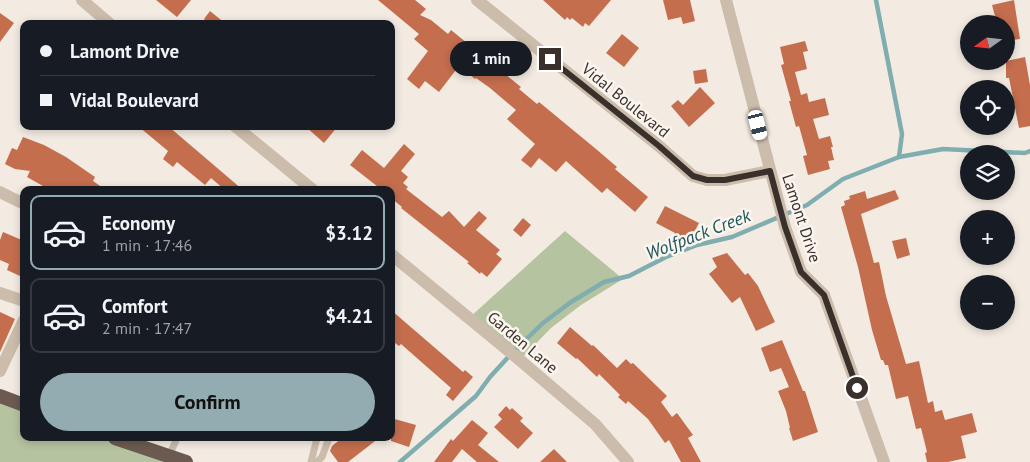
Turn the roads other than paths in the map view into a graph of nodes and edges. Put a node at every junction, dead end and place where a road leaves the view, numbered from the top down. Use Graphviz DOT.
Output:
graph roads {
  1 [pos="82,0"];
  2 [pos="477,0"];
  3 [pos="726,0"];
  4 [pos="105,20"];
  5 [pos="240,130"];
  6 [pos="770,171"];
  7 [pos="308,186"];
  8 [pos="0,192"];
  9 [pos="20,202"];
  10 [pos="395,257"];
  11 [pos="0,293"];
  12 [pos="20,300"];
  13 [pos="20,328"];
  14 [pos="0,371"];
  15 [pos="0,396"];
  16 [pos="20,404"];
  17 [pos="124,441"];
  18 [pos="176,441"];
  19 [pos="316,441"];
  20 [pos="328,441"];
  21 [pos="169,456"];
  22 [pos="186,462"];
  23 [pos="310,462"];
  24 [pos="317,462"];
  25 [pos="628,462"];
  26 [pos="884,462"];
  1 -- 4 [label="street"];
  2 -- 6 [label="street, Vidal Boulevard"];
  3 -- 6 [label="street, Lamont Drive"];
  5 -- 7 [label="street"];
  6 -- 26 [label="street, Lamont Drive"];
  8 -- 9 [label="street"];
  10 -- 25 [label="street, Garden Lane"];
  11 -- 12 [label="street"];
  13 -- 14 [label="street"];
  15 -- 16 [label="highway"];
  17 -- 21 [label="highway"];
  18 -- 21 [label="lane"];
  19 -- 23 [label="lane"];
  20 -- 24 [label="lane"];
  21 -- 22 [label="highway"];
}
